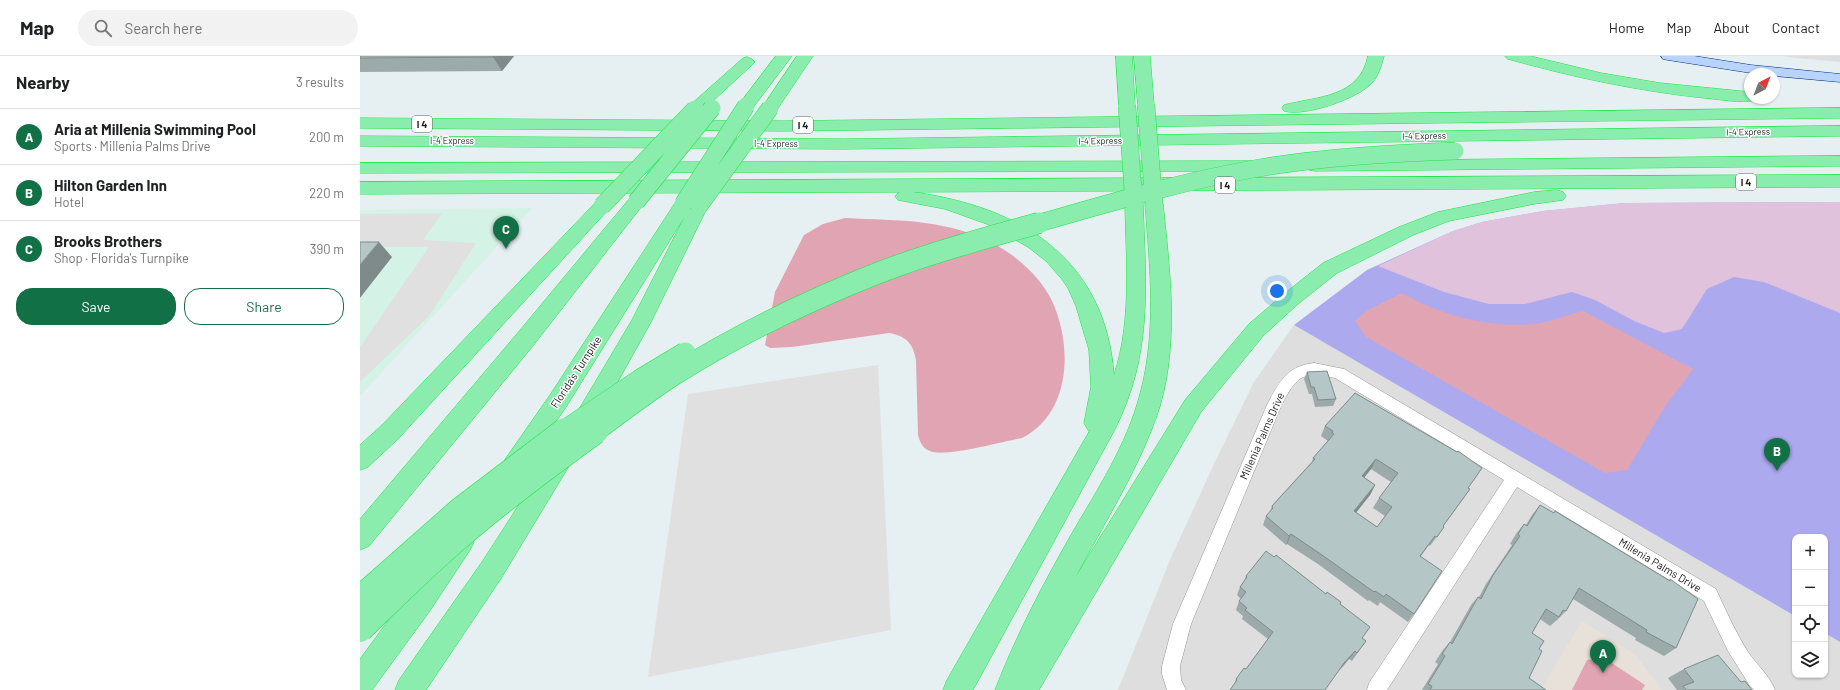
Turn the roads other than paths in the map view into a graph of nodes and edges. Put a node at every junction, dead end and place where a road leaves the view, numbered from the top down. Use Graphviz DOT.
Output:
graph roads {
  1 [pos="784,56"];
  2 [pos="805,56"];
  3 [pos="1124,56"];
  4 [pos="1142,56"];
  5 [pos="1376,56"];
  6 [pos="1513,56"];
  7 [pos="1668,56"];
  8 [pos="1732,56"];
  9 [pos="750,59"];
  10 [pos="1840,68"];
  11 [pos="1840,78"];
  12 [pos="1744,97"];
  13 [pos="1780,99"];
  14 [pos="1840,102"];
  15 [pos="1840,113"];
  16 [pos="1212,121"];
  17 [pos="360,123"];
  18 [pos="1840,131"];
  19 [pos="360,141"];
  20 [pos="1840,141"];
  21 [pos="1453,146"];
  22 [pos="1840,150"];
  23 [pos="360,161"];
  24 [pos="1840,161"];
  25 [pos="360,168"];
  26 [pos="467,168"];
  27 [pos="1840,181"];
  28 [pos="1653,183"];
  29 [pos="798,187"];
  30 [pos="360,188"];
  31 [pos="1144,204"];
  32 [pos="691,205"];
  33 [pos="360,460"];
  34 [pos="1514,477"];
  35 [pos="1073,484"];
  36 [pos="360,538"];
  37 [pos="360,599"];
  38 [pos="360,629"];
  39 [pos="360,683"];
  40 [pos="409,690"];
  41 [pos="957,690"];
  42 [pos="1010,690"];
  43 [pos="1024,690"];
  44 [pos="1177,690"];
  45 [pos="1376,690"];
  46 [pos="1766,690"];
  1 -- 32 [label="highway, Florida's Turnpike, bridge"];
  2 -- 32 [label="highway, bridge"];
  3 -- 31 [label="highway, bridge"];
  4 -- 31 [label="highway, bridge"];
  5 -- 16 [label="highway"];
  6 -- 12 [label="highway"];
  7 -- 11 [label="street"];
  8 -- 10 [label="street"];
  9 -- 33 [label="highway, bridge"];
  9 -- 36 [label="highway, bridge"];
  13 -- 14 [label="highway"];
  15 -- 16 [label="highway, I 4"];
  16 -- 17 [label="highway, I 4"];
  18 -- 19 [label="highway, I-4 Express"];
  20 -- 21 [label="highway"];
  21 -- 22 [label="highway"];
  21 -- 37 [label="highway, bridge"];
  21 -- 38 [label="highway, bridge"];
  23 -- 26 [label="highway"];
  24 -- 26 [label="highway"];
  25 -- 26 [label="highway"];
  27 -- 28 [label="highway, I 4"];
  28 -- 29 [label="highway, I 4"];
  28 -- 43 [label="highway"];
  29 -- 30 [label="highway, I 4"];
  29 -- 35 [label="highway"];
  31 -- 35 [label="highway"];
  31 -- 42 [label="highway"];
  32 -- 39 [label="highway, Florida's Turnpike"];
  32 -- 40 [label="highway"];
  34 -- 44 [label="street, Millenia Palms Drive"];
  34 -- 45 [label="street"];
  34 -- 46 [label="street, Millenia Palms Drive"];
  35 -- 41 [label="highway"];
}
